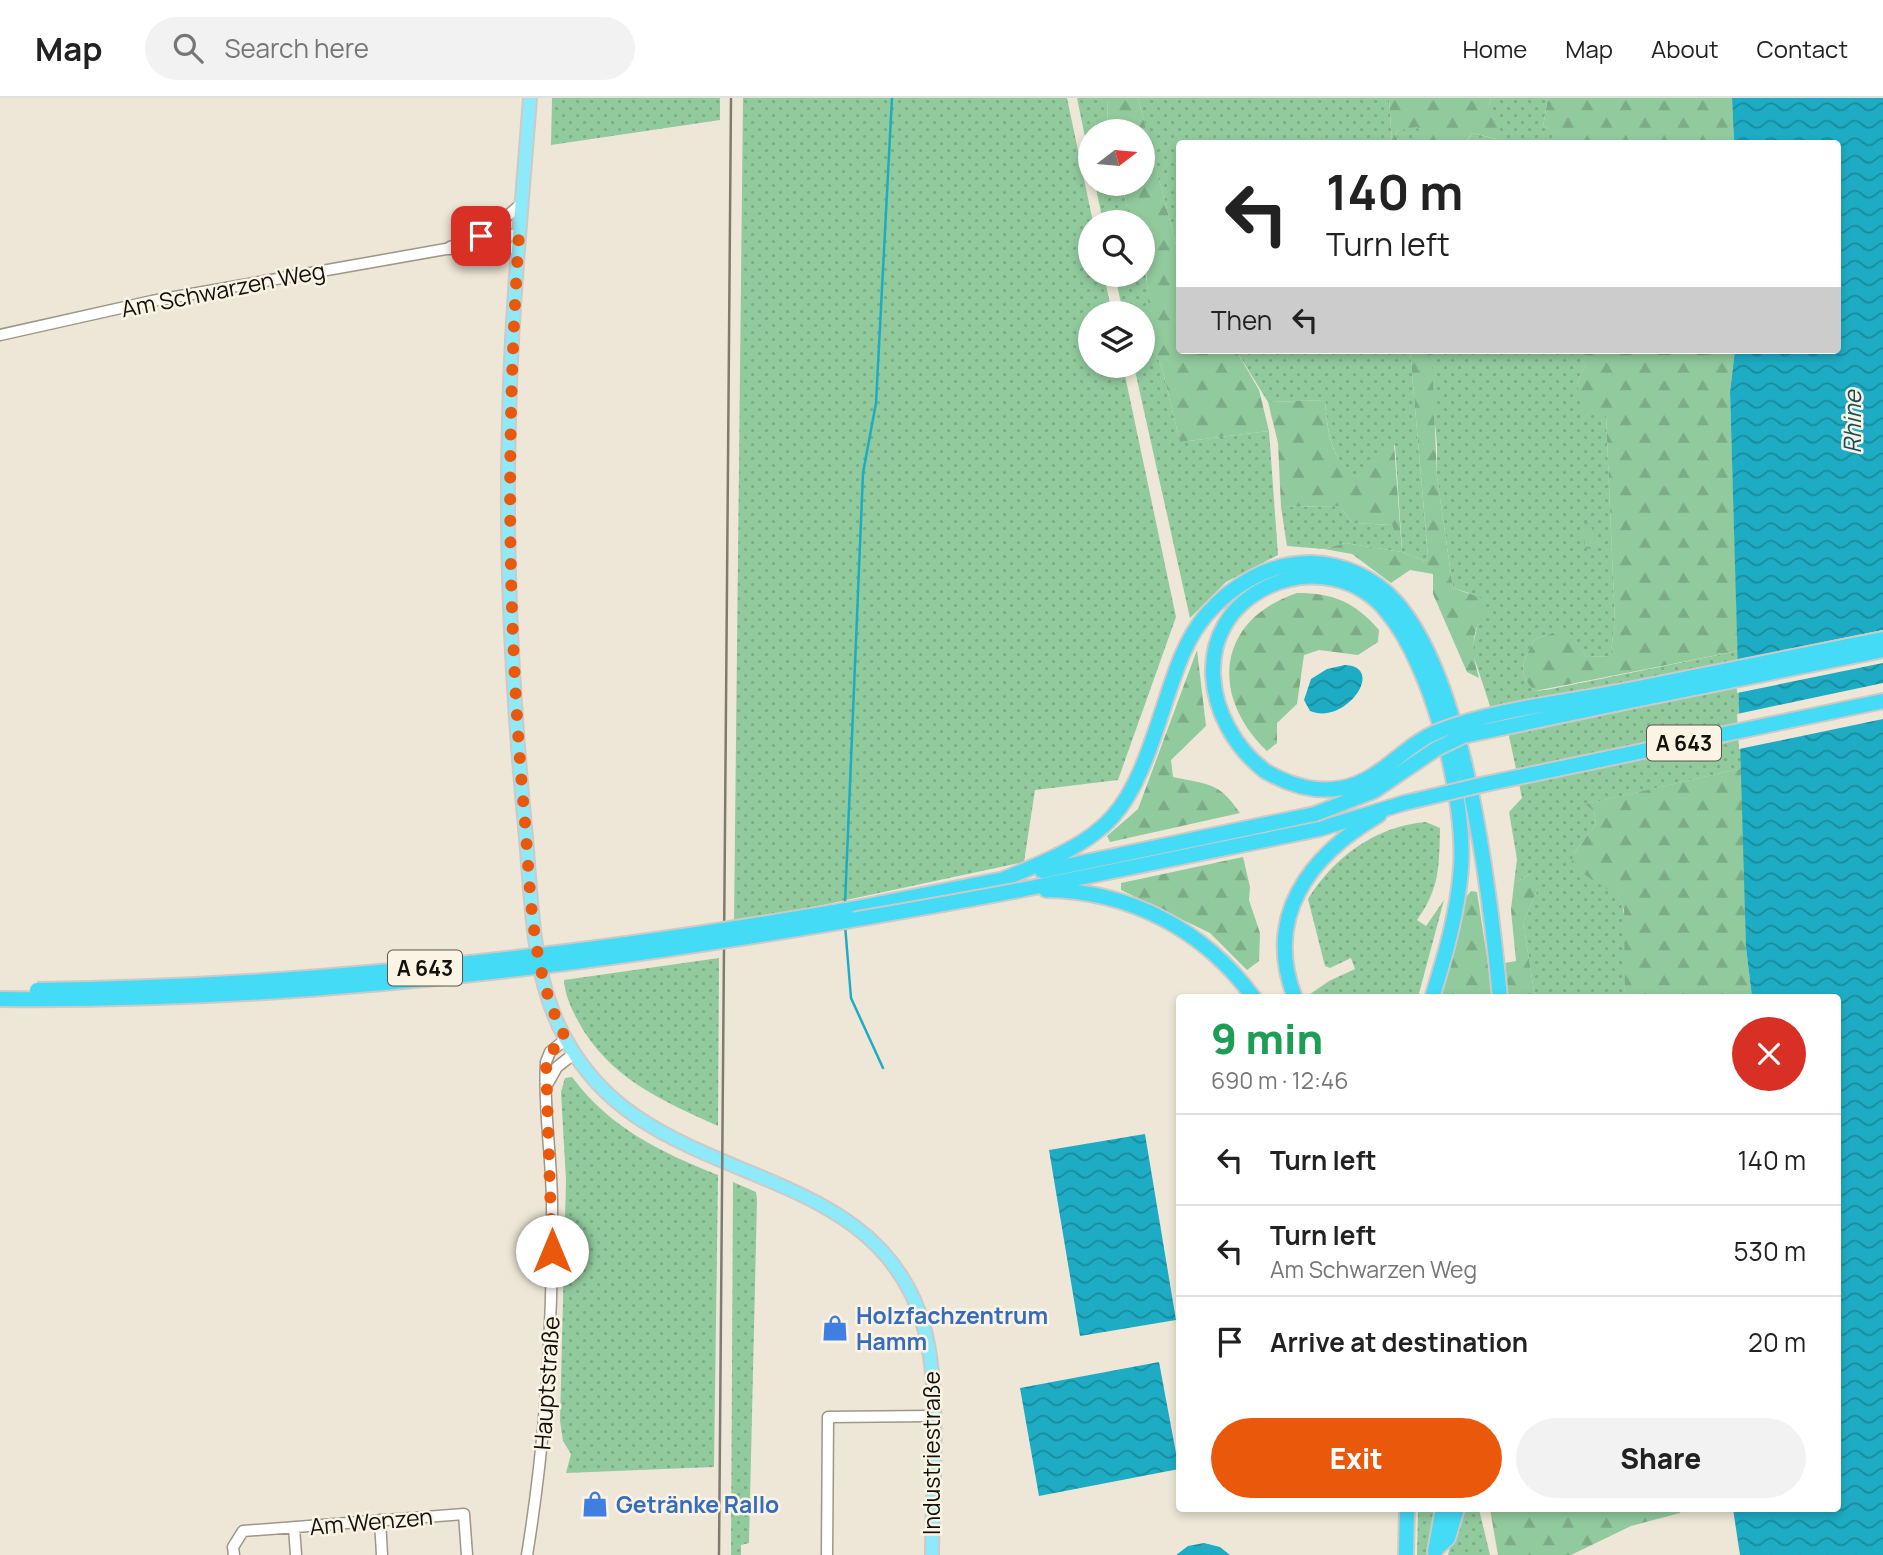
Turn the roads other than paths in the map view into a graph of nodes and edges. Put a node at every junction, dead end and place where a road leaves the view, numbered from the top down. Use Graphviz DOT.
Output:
graph roads {
  1 [pos="530,98"];
  2 [pos="521,204"];
  3 [pos="487,234"];
  4 [pos="518,241"];
  5 [pos="446,249"];
  6 [pos="0,335"];
  7 [pos="1883,639"];
  8 [pos="1883,650"];
  9 [pos="1429,676"];
  10 [pos="1883,701"];
  11 [pos="1404,803"];
  12 [pos="1001,880"];
  13 [pos="1020,890"];
  14 [pos="0,990"];
  15 [pos="1251,994"];
  16 [pos="1294,994"];
  17 [pos="1433,994"];
  18 [pos="1500,994"];
  19 [pos="0,999"];
  20 [pos="566,1039"];
  21 [pos="575,1053"];
  22 [pos="548,1084"];
  23 [pos="932,1416"];
  24 [pos="1442,1512"];
  25 [pos="1456,1512"];
  26 [pos="1406,1513"];
  27 [pos="380,1520"];
  28 [pos="294,1527"];
  29 [pos="1435,1552"];
  30 [pos="234,1555"];
  31 [pos="296,1555"];
  32 [pos="382,1555"];
  33 [pos="467,1555"];
  34 [pos="527,1555"];
  35 [pos="827,1555"];
  36 [pos="932,1555"];
  37 [pos="1406,1555"];
  1 -- 2 [label="main road, Industriestraße"];
  2 -- 3 [label="street, Am Schwarzen Weg"];
  2 -- 4 [label="main road, Industriestraße"];
  3 -- 4 [label="street, Am Schwarzen Weg"];
  3 -- 5 [label="street, Am Schwarzen Weg"];
  4 -- 5 [label="street, Am Schwarzen Weg"];
  4 -- 20 [label="main road, Industriestraße"];
  5 -- 6 [label="street, Am Schwarzen Weg"];
  7 -- 9 [label="highway, bridge"];
  8 -- 12 [label="highway, A 643, bridge"];
  9 -- 12 [label="highway"];
  9 -- 17 [label="highway"];
  9 -- 18 [label="highway"];
  10 -- 11 [label="highway, A 643, bridge"];
  11 -- 13 [label="highway, A 643"];
  11 -- 16 [label="highway"];
  12 -- 14 [label="highway, A 643, bridge"];
  13 -- 15 [label="highway"];
  13 -- 19 [label="highway, A 643, bridge"];
  20 -- 21 [label="main road, Industriestraße"];
  20 -- 22 [label="street, Hauptstraße"];
  21 -- 22 [label="street"];
  21 -- 23 [label="main road, Industriestraße"];
  22 -- 34 [label="street, Hauptstraße"];
  23 -- 35 [label="street"];
  23 -- 36 [label="main road, Industriestraße"];
  24 -- 29 [label="highway"];
  25 -- 29 [label="highway"];
  26 -- 37 [label="highway"];
  27 -- 28 [label="street, Am Wenzen"];
  27 -- 32 [label="street"];
  27 -- 33 [label="street, Am Wenzen"];
  28 -- 30 [label="street, Am Wenzen"];
  28 -- 31 [label="street"];
}
